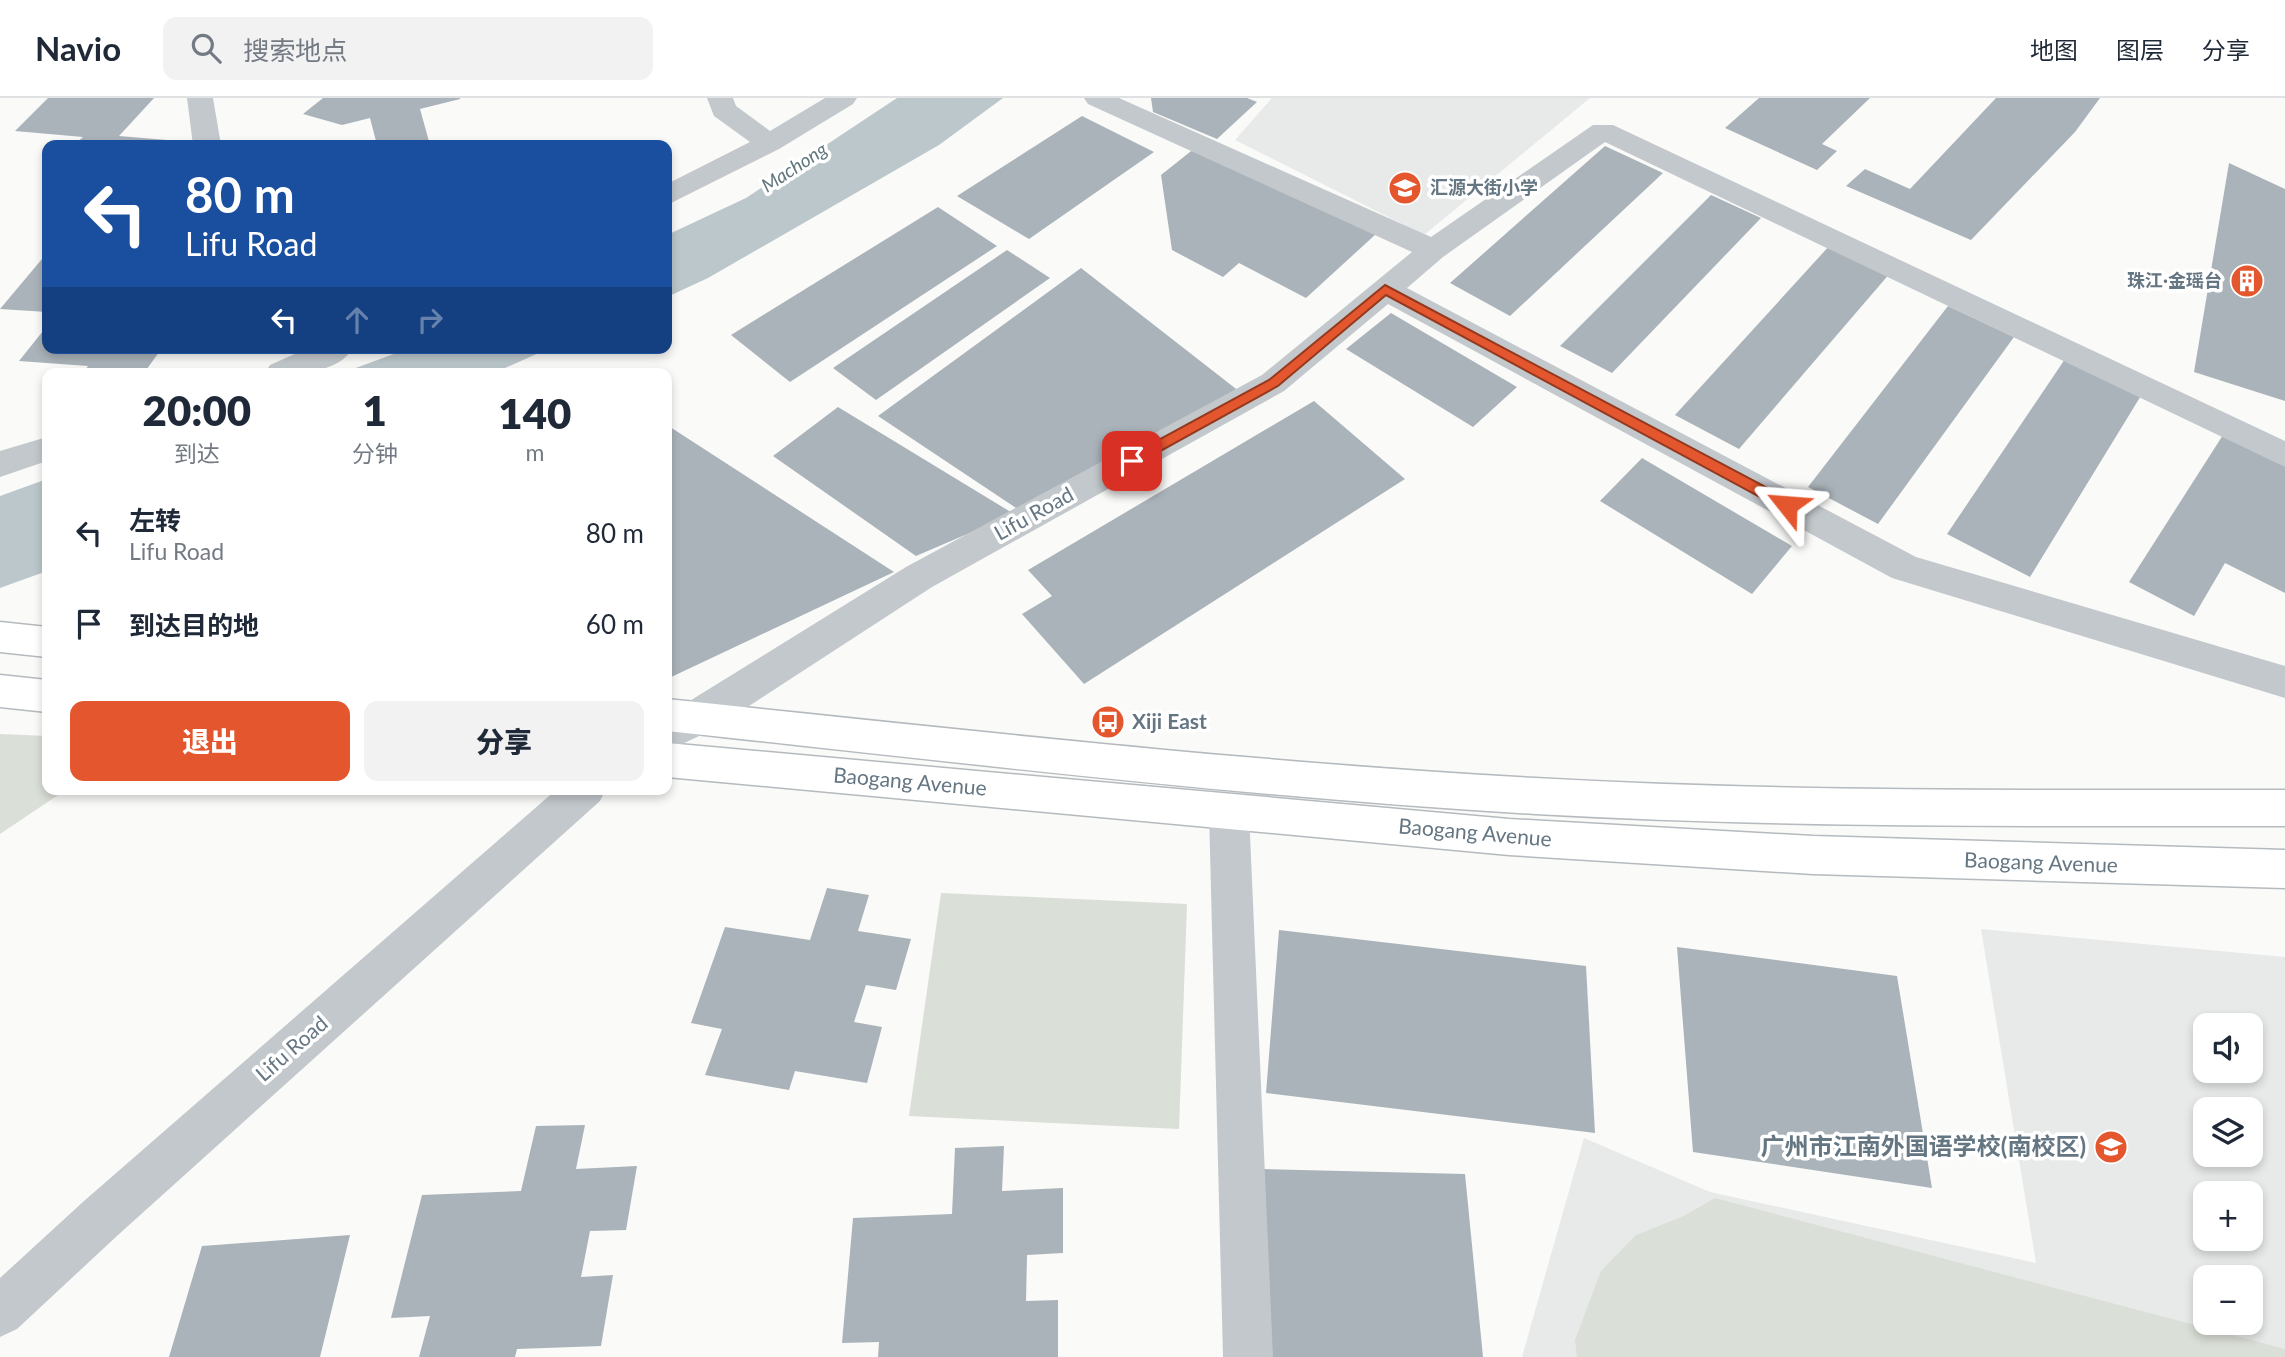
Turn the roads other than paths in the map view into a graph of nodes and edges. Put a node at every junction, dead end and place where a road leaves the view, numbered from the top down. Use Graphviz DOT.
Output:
graph roads {
  1 [pos="200,98"];
  2 [pos="720,98"];
  3 [pos="844,98"];
  4 [pos="1097,98"];
  5 [pos="206,140"];
  6 [pos="769,142"];
  7 [pos="672,193"];
  8 [pos="1433,250"];
  9 [pos="1385,289"];
  10 [pos="316,354"];
  11 [pos="280,364"];
  12 [pos="42,451"];
  13 [pos="2285,455"];
  14 [pos="0,464"];
  15 [pos="0,637"];
  16 [pos="42,641"];
  17 [pos="2285,682"];
  18 [pos="0,691"];
  19 [pos="42,695"];
  20 [pos="677,722"];
  21 [pos="672,760"];
  22 [pos="579,795"];
  23 [pos="2285,808"];
  24 [pos="1230,812"];
  25 [pos="2285,869"];
  26 [pos="0,1312"];
  27 [pos="1248,1357"];
  1 -- 5 [label="street"];
  2 -- 6 [label="street"];
  3 -- 6 [label="street"];
  4 -- 8 [label="street"];
  6 -- 7 [label="street"];
  8 -- 9 [label="street, Lifu Road"];
  8 -- 13 [label="street, Lifu Road"];
  9 -- 17 [label="street"];
  9 -- 20 [label="street, Lifu Road"];
  10 -- 11 [label="street"];
  12 -- 14 [label="street"];
  15 -- 16 [label="main road"];
  18 -- 19 [label="main road"];
  20 -- 23 [label="main road, Baogang Avenue"];
  21 -- 24 [label="main road, Baogang Avenue"];
  22 -- 26 [label="street, Lifu Road"];
  24 -- 25 [label="main road, Baogang Avenue"];
  24 -- 27 [label="street"];
}
